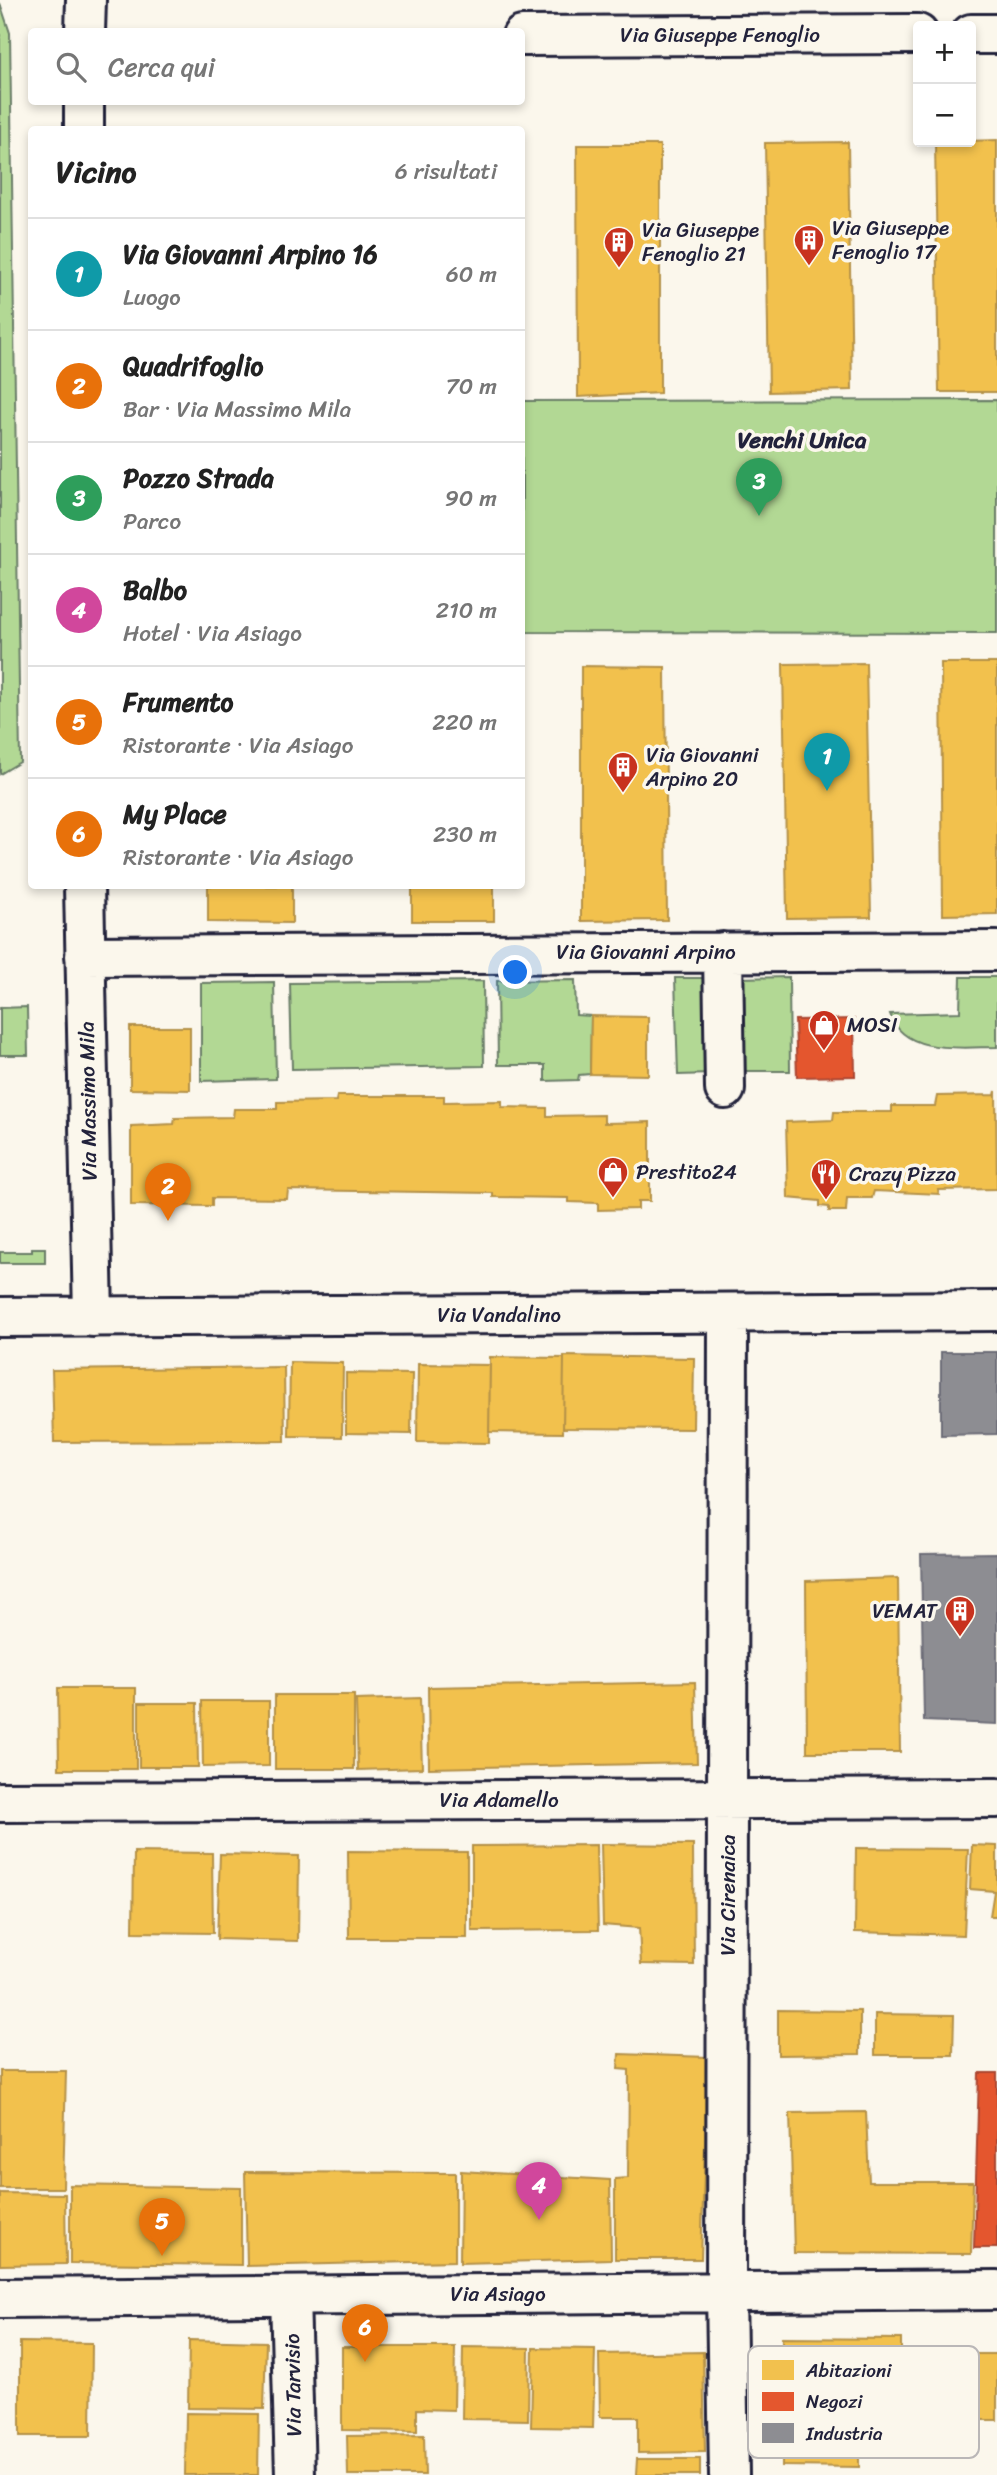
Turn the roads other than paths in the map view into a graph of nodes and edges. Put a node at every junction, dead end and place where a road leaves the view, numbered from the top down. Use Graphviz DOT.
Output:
graph roads {
  1 [pos="86,0"];
  2 [pos="85,28"];
  3 [pos="913,34"];
  4 [pos="976,34"];
  5 [pos="997,34"];
  6 [pos="525,36"];
  7 [pos="85,105"];
  8 [pos="84,126"];
  9 [pos="85,889"];
  10 [pos="997,951"];
  11 [pos="723,952"];
  12 [pos="85,956"];
  13 [pos="725,1089"];
  14 [pos="997,1311"];
  15 [pos="728,1314"];
  16 [pos="0,1317"];
  17 [pos="93,1317"];
  18 [pos="997,1798"];
  19 [pos="728,1799"];
  20 [pos="0,1802"];
  21 [pos="997,2290"];
  22 [pos="726,2292"];
  23 [pos="290,2296"];
  24 [pos="0,2298"];
  25 [pos="295,2475"];
  26 [pos="729,2475"];
  1 -- 2 [label="street"];
  3 -- 6 [label="street, Via Giuseppe Fenoglio"];
  4 -- 5 [label="street"];
  7 -- 8 [label="street"];
  9 -- 12 [label="street, Via Massimo Mila"];
  10 -- 11 [label="street, Via Giovanni Arpino"];
  11 -- 12 [label="street, Via Giovanni Arpino"];
  11 -- 13 [label="street"];
  12 -- 17 [label="street, Via Massimo Mila"];
  14 -- 15 [label="street, Via Vandalino"];
  15 -- 17 [label="street, Via Vandalino"];
  15 -- 19 [label="street, Via Cirenaica"];
  16 -- 17 [label="street, Via Vandalino"];
  18 -- 19 [label="street, Via Adamello"];
  19 -- 20 [label="street, Via Adamello"];
  19 -- 22 [label="street, Via Cirenaica"];
  21 -- 22 [label="street, Via Asiago"];
  22 -- 23 [label="street, Via Asiago"];
  22 -- 26 [label="street, Via Cirenaica"];
  23 -- 24 [label="street, Via Asiago"];
  23 -- 25 [label="street, Via Tarvisio"];
}
